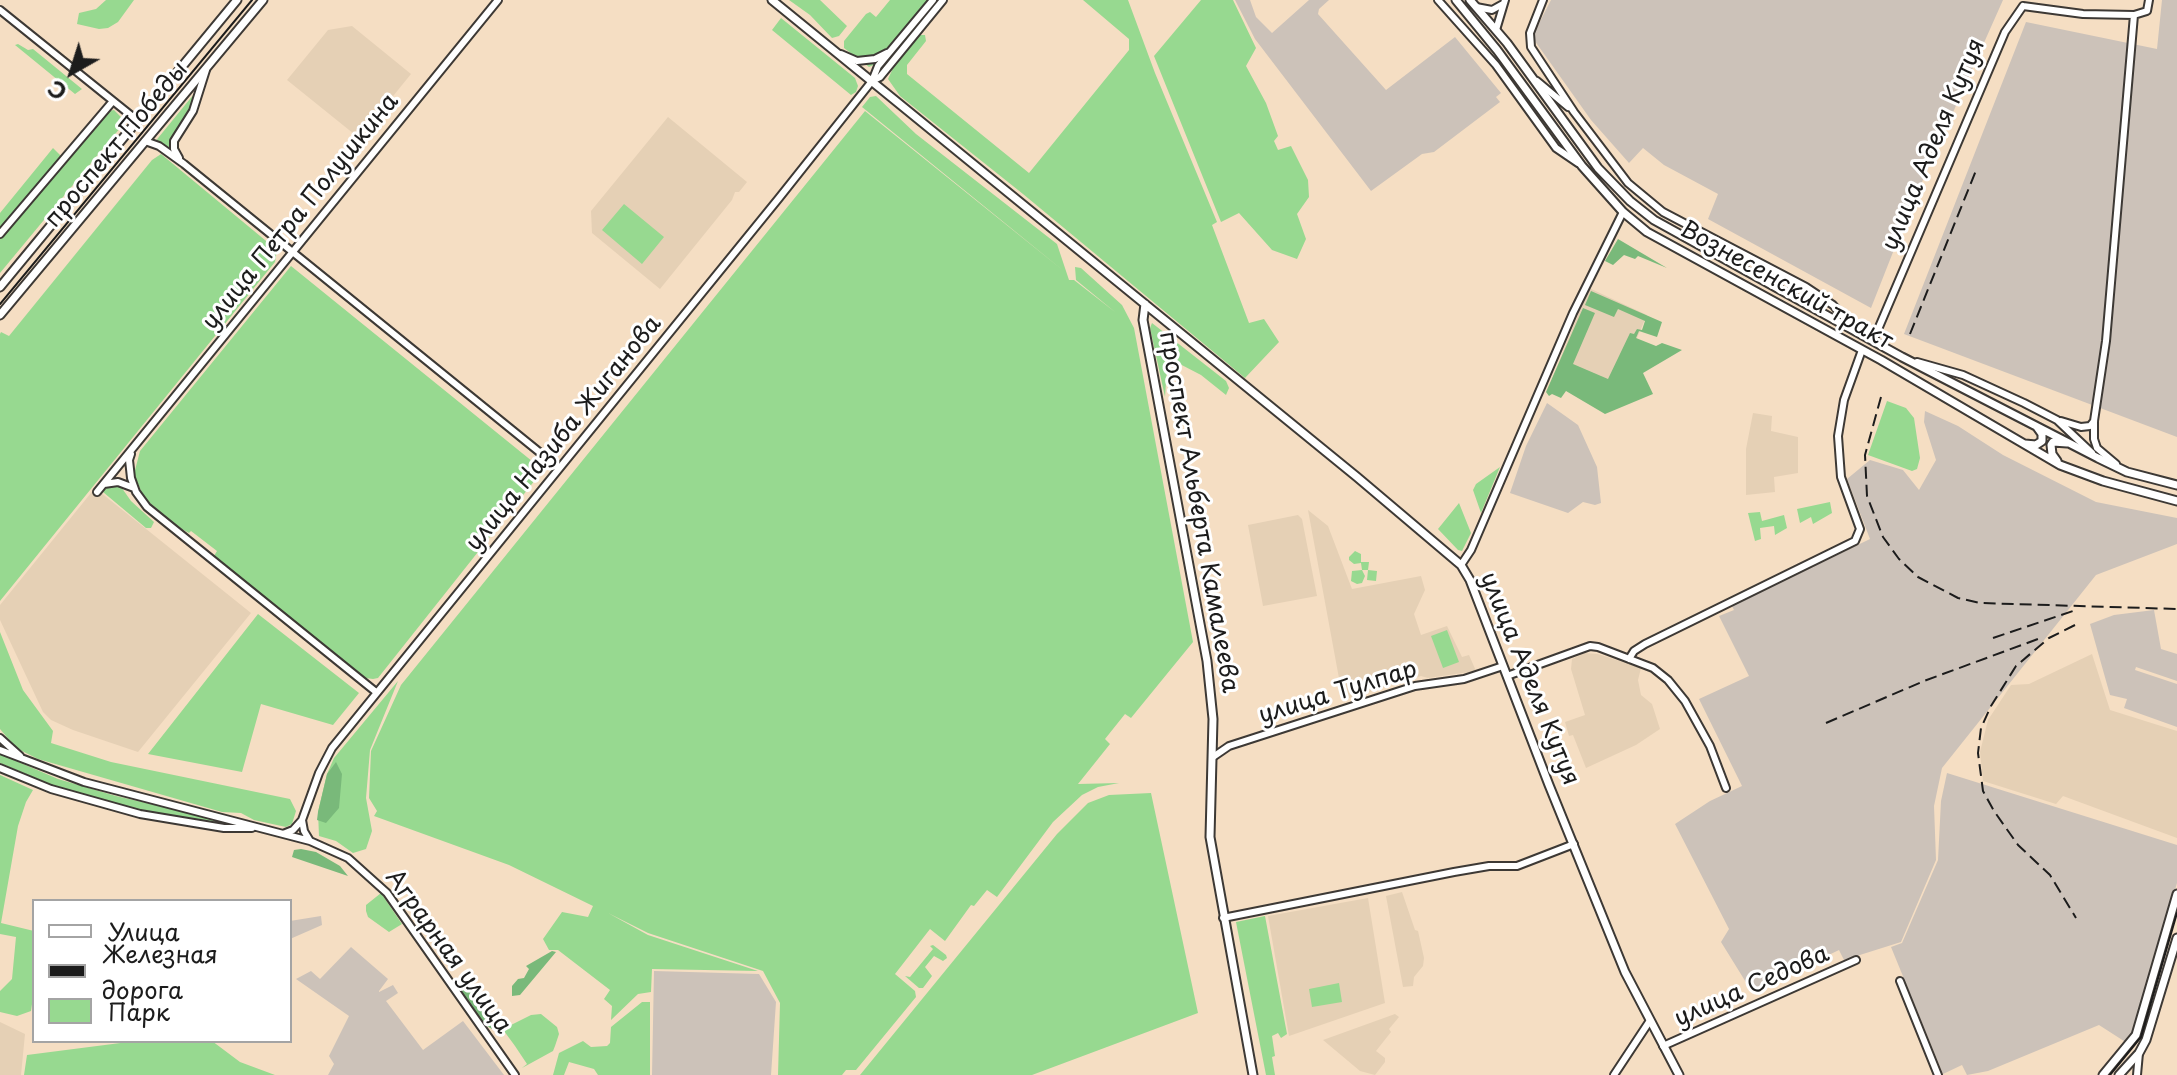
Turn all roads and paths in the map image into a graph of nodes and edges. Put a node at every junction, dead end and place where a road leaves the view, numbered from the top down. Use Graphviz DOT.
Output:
graph roads {
  1 [pos="237,0"];
  2 [pos="263,0"];
  3 [pos="498,0"];
  4 [pos="772,0"];
  5 [pos="933,0"];
  6 [pos="943,0"];
  7 [pos="1438,0"];
  8 [pos="1456,0"];
  9 [pos="1543,0"];
  10 [pos="2149,0"];
  11 [pos="1504,1"];
  12 [pos="1474,3"];
  13 [pos="2021,3"];
  14 [pos="0,10"];
  15 [pos="2134,15"];
  16 [pos="1496,30"];
  17 [pos="832,49"];
  18 [pos="890,52"];
  19 [pos="206,70"];
  20 [pos="1531,76"];
  21 [pos="872,81"];
  22 [pos="113,101"];
  23 [pos="1574,112"];
  24 [pos="138,121"];
  25 [pos="145,141"];
  26 [pos="184,164"];
  27 [pos="1582,166"];
  28 [pos="1623,212"];
  29 [pos="0,234"];
  30 [pos="292,252"];
  31 [pos="0,287"];
  32 [pos="1145,304"];
  33 [pos="0,315"];
  34 [pos="1857,333"];
  35 [pos="1873,341"];
  36 [pos="1862,350"];
  37 [pos="1902,357"];
  38 [pos="2025,419"];
  39 [pos="2057,420"];
  40 [pos="2094,421"];
  41 [pos="2022,444"];
  42 [pos="2073,444"];
  43 [pos="133,448"];
  44 [pos="2098,458"];
  45 [pos="2060,465"];
  46 [pos="559,468"];
  47 [pos="2127,472"];
  48 [pos="104,484"];
  49 [pos="2177,485"];
  50 [pos="134,488"];
  51 [pos="97,492"];
  52 [pos="2177,501"];
  53 [pos="1461,565"];
  54 [pos="1629,659"];
  55 [pos="1503,666"];
  56 [pos="1507,676"];
  57 [pos="376,692"];
  58 [pos="1213,735"];
  59 [pos="0,738"];
  60 [pos="1229,746"];
  61 [pos="0,750"];
  62 [pos="1213,757"];
  63 [pos="26,761"];
  64 [pos="0,768"];
  65 [pos="1726,788"];
  66 [pos="226,818"];
  67 [pos="302,820"];
  68 [pos="224,828"];
  69 [pos="255,828"];
  70 [pos="283,834"];
  71 [pos="310,841"];
  72 [pos="1574,844"];
  73 [pos="2177,894"];
  74 [pos="1223,918"];
  75 [pos="2177,938"];
  76 [pos="1856,960"];
  77 [pos="1900,981"];
  78 [pos="1649,1022"];
  79 [pos="1663,1046"];
  80 [pos="2139,1053"];
  81 [pos="515,1075"];
  82 [pos="1253,1075"];
  83 [pos="1614,1075"];
  84 [pos="1679,1075"];
  85 [pos="1938,1075"];
  86 [pos="2103,1075"];
  87 [pos="2119,1075"];
  88 [pos="2137,1075"];
  1 -- 24 [label="main road, проспект Победы"];
  2 -- 19 [label="main road, проспект Победы"];
  3 -- 30 [label="street, улица Петра Полушкина"];
  4 -- 17 [label="main road, проспект Альберта Камалеева"];
  5 -- 18 [label="street"];
  6 -- 21 [label="street"];
  7 -- 27 [label="street"];
  8 -- 27 [label="main road, Вознесенский тракт"];
  9 -- 23 [label="street"];
  10 -- 15 [label="street"];
  11 -- 12 [label="street"];
  11 -- 16 [label="street"];
  12 -- 16 [label="main road, Вознесенский тракт"];
  13 -- 15 [label="street, улица Аделя Кутуя"];
  13 -- 35 [label="street, улица Аделя Кутуя"];
  14 -- 22 [label="street"];
  15 -- 40 [label="street"];
  16 -- 20 [label="main road, Вознесенский тракт"];
  17 -- 18 [label="street"];
  17 -- 21 [label="main road, проспект Альберта Камалеева"];
  18 -- 21 [label="street"];
  19 -- 25 [label="main road, проспект Победы"];
  19 -- 26 [label="street"];
  20 -- 23 [label="street"];
  20 -- 34 [label="main road, Вознесенский тракт"];
  21 -- 32 [label="main road, проспект Альберта Камалеева"];
  21 -- 46 [label="street, улица Назиба Жиганова"];
  22 -- 24 [label="street"];
  22 -- 29 [label="street"];
  23 -- 34 [label="street"];
  24 -- 31 [label="main road, проспект Победы"];
  25 -- 26 [label="street"];
  25 -- 33 [label="main road, проспект Победы"];
  26 -- 30 [label="street"];
  27 -- 28 [label="main road, Вознесенский тракт"];
  28 -- 36 [label="main road, Вознесенский тракт"];
  28 -- 53 [label="street, улица Аделя Кутуя"];
  30 -- 43 [label="street, улица Петра Полушкина"];
  30 -- 46 [label="street"];
  32 -- 53 [label="main road"];
  32 -- 58 [label="main road, проспект Альберта Камалеева"];
  34 -- 35 [label="main road, Вознесенский тракт"];
  35 -- 37 [label="main road, Вознесенский тракт"];
  36 -- 41 [label="main road, Вознесенский тракт"];
  36 -- 54 [label="street"];
  37 -- 38 [label="main road, Вознесенский тракт"];
  37 -- 39 [label="street"];
  38 -- 41 [label="main road"];
  38 -- 42 [label="main road, Вознесенский тракт"];
  39 -- 40 [label="street"];
  39 -- 44 [label="street"];
  40 -- 47 [label="street"];
  41 -- 45 [label="main road, Вознесенский тракт"];
  42 -- 44 [label="main road, Вознесенский тракт"];
  42 -- 45 [label="main road"];
  43 -- 48 [label="street, улица Петра Полушкина"];
  43 -- 50 [label="street"];
  44 -- 47 [label="main road, Вознесенский тракт"];
  45 -- 52 [label="main road, Вознесенский тракт"];
  46 -- 57 [label="street, улица Назиба Жиганова"];
  47 -- 49 [label="main road, Вознесенский тракт"];
  48 -- 50 [label="street"];
  48 -- 51 [label="street, улица Петра Полушкина"];
  50 -- 57 [label="street"];
  53 -- 55 [label="main road, улица Аделя Кутуя"];
  54 -- 56 [label="street"];
  54 -- 65 [label="street"];
  55 -- 56 [label="main road, улица Аделя Кутуя"];
  55 -- 60 [label="street, улица Тулпар"];
  56 -- 72 [label="main road, улица Аделя Кутуя"];
  57 -- 67 [label="street, улица Назиба Жиганова"];
  58 -- 60 [label="street"];
  58 -- 62 [label="main road, проспект Альберта Камалеева"];
  59 -- 63 [label="street"];
  60 -- 62 [label="street, улица Тулпар"];
  61 -- 63 [label="street, Аграрная улица"];
  62 -- 74 [label="main road, проспект Альберта Камалеева"];
  63 -- 66 [label="street, Аграрная улица"];
  64 -- 68 [label="street, Аграрная улица"];
  66 -- 68 [label="street"];
  66 -- 69 [label="street, Аграрная улица"];
  67 -- 70 [label="street"];
  67 -- 71 [label="street"];
  68 -- 69 [label="street, Аграрная улица"];
  69 -- 70 [label="street, Аграрная улица"];
  70 -- 71 [label="street, Аграрная улица"];
  71 -- 81 [label="street, Аграрная улица"];
  72 -- 74 [label="street"];
  72 -- 78 [label="main road, улица Аделя Кутуя"];
  73 -- 86 [label="main road"];
  74 -- 82 [label="main road, проспект Альберта Камалеева"];
  75 -- 80 [label="main road"];
  76 -- 79 [label="street, улица Седова"];
  77 -- 85 [label="street"];
  78 -- 79 [label="main road, улица Аделя Кутуя"];
  78 -- 83 [label="street, улица Седова"];
  79 -- 84 [label="main road, улица Аделя Кутуя"];
  80 -- 87 [label="main road"];
  80 -- 88 [label="street"];
}
